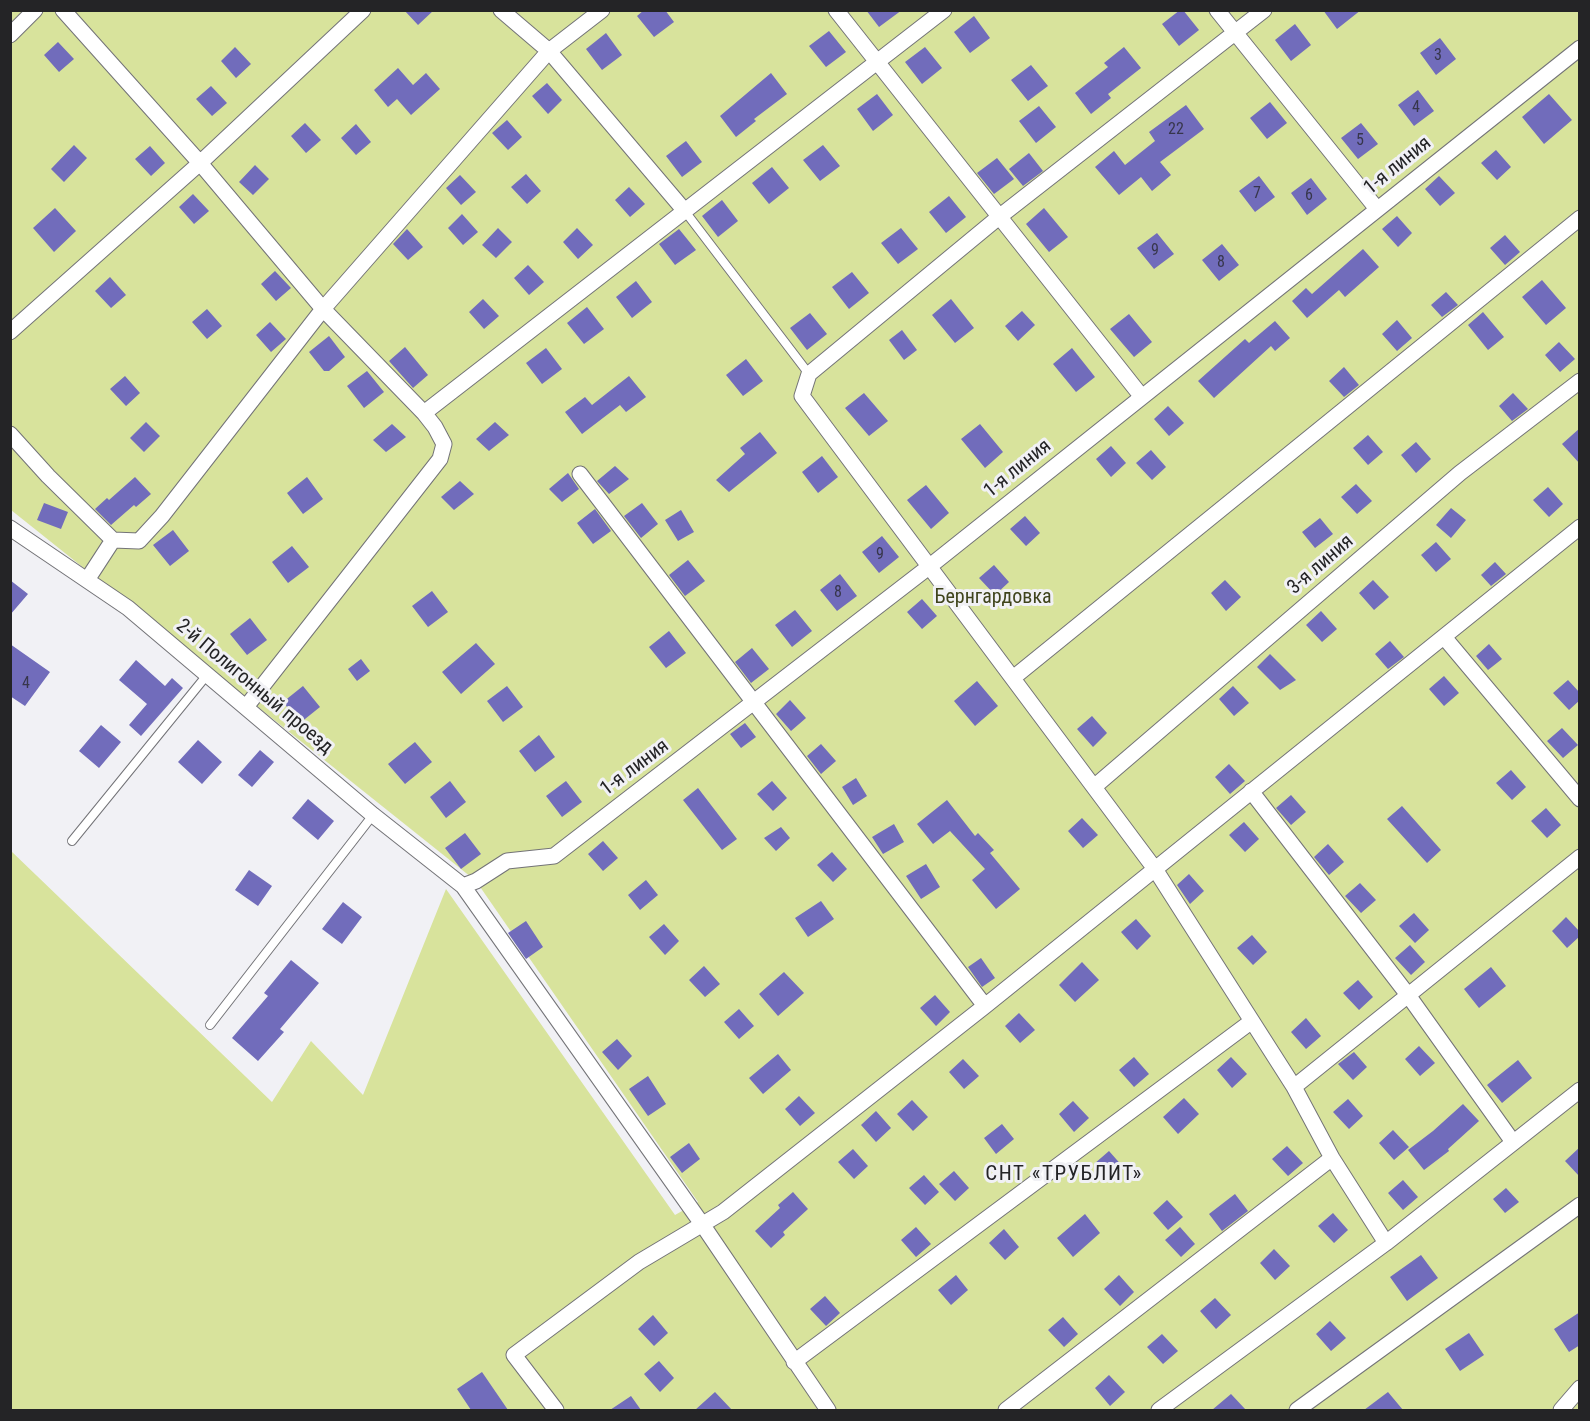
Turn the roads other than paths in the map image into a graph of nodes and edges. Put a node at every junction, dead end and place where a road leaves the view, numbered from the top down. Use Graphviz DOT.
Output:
graph roads {
  1 [pos="35,10"];
  2 [pos="63,10"];
  3 [pos="363,10"];
  4 [pos="501,10"];
  5 [pos="602,10"];
  6 [pos="836,10"];
  7 [pos="944,10"];
  8 [pos="1216,10"];
  9 [pos="1264,10"];
  10 [pos="1234,34"];
  11 [pos="10,35"];
  12 [pos="1580,48"];
  13 [pos="549,51"];
  14 [pos="876,62"];
  15 [pos="200,163"];
  16 [pos="1377,209"];
  17 [pos="684,210"];
  18 [pos="999,217"];
  19 [pos="1580,218"];
  20 [pos="323,309"];
  21 [pos="10,332"];
  22 [pos="809,374"];
  23 [pos="1580,381"];
  24 [pos="1142,397"];
  25 [pos="424,413"];
  26 [pos="10,434"];
  27 [pos="580,474"];
  28 [pos="1580,527"];
  29 [pos="10,528"];
  30 [pos="113,540"];
  31 [pos="930,566"];
  32 [pos="87,580"];
  33 [pos="1444,637"];
  34 [pos="207,675"];
  35 [pos="1012,678"];
  36 [pos="753,703"];
  37 [pos="246,707"];
  38 [pos="1094,787"];
  39 [pos="1251,792"];
  40 [pos="1580,799"];
  41 [pos="373,815"];
  42 [pos="72,841"];
  43 [pos="1580,857"];
  44 [pos="1155,869"];
  45 [pos="463,886"];
  46 [pos="1408,995"];
  47 [pos="986,1006"];
  48 [pos="1252,1022"];
  49 [pos="210,1025"];
  50 [pos="1294,1087"];
  51 [pos="1580,1090"];
  52 [pos="1514,1142"];
  53 [pos="1332,1158"];
  54 [pos="1580,1205"];
  55 [pos="702,1224"];
  56 [pos="1386,1243"];
  57 [pos="794,1362"];
  58 [pos="1580,1388"];
  59 [pos="556,1410"];
  60 [pos="828,1410"];
  61 [pos="1006,1410"];
  62 [pos="1159,1410"];
  63 [pos="1297,1410"];
  64 [pos="1561,1410"];
  1 -- 11 [label="street"];
  2 -- 15 [label="street"];
  3 -- 15 [label="street"];
  4 -- 13 [label="street"];
  5 -- 13 [label="street"];
  6 -- 14 [label="street"];
  7 -- 14 [label="street"];
  8 -- 10 [label="street"];
  9 -- 10 [label="street"];
  10 -- 16 [label="street"];
  10 -- 18 [label="street"];
  12 -- 16 [label="street, 1-я линия"];
  13 -- 17 [label="street"];
  13 -- 20 [label="street"];
  14 -- 17 [label="street"];
  14 -- 18 [label="street"];
  15 -- 20 [label="street"];
  15 -- 21 [label="street"];
  16 -- 24 [label="street, 1-я линия"];
  17 -- 22 [label="lane"];
  17 -- 25 [label="street"];
  18 -- 22 [label="street"];
  18 -- 24 [label="street"];
  19 -- 35 [label="street"];
  20 -- 25 [label="street"];
  20 -- 30 [label="street"];
  22 -- 31 [label="street"];
  23 -- 38 [label="street, 3-я линия"];
  24 -- 31 [label="street, 1-я линия"];
  25 -- 37 [label="street"];
  26 -- 30 [label="street"];
  27 -- 36 [label="street"];
  28 -- 33 [label="street"];
  29 -- 32 [label="street, 2-й Полигонный проезд"];
  30 -- 32 [label="street"];
  31 -- 35 [label="street"];
  31 -- 36 [label="street, 1-я линия"];
  32 -- 34 [label="street, 2-й Полигонный проезд"];
  33 -- 39 [label="street"];
  33 -- 40 [label="street"];
  34 -- 37 [label="street, 2-й Полигонный проезд"];
  34 -- 42 [label="lane"];
  35 -- 38 [label="street"];
  36 -- 45 [label="street, 1-я линия"];
  36 -- 47 [label="street"];
  37 -- 41 [label="street, 2-й Полигонный проезд"];
  38 -- 44 [label="street"];
  39 -- 44 [label="street"];
  39 -- 46 [label="street"];
  41 -- 45 [label="street, 2-й Полигонный проезд"];
  41 -- 49 [label="lane"];
  43 -- 46 [label="street"];
  44 -- 47 [label="street"];
  44 -- 48 [label="street"];
  45 -- 55 [label="street, 2-й Полигонный проезд"];
  46 -- 50 [label="street"];
  46 -- 52 [label="street"];
  47 -- 55 [label="street"];
  48 -- 50 [label="street"];
  48 -- 57 [label="street"];
  50 -- 53 [label="street"];
  51 -- 52 [label="street"];
  52 -- 56 [label="street"];
  53 -- 56 [label="street"];
  53 -- 61 [label="street"];
  54 -- 63 [label="street"];
  55 -- 57 [label="street, 2-й Полигонный проезд"];
  55 -- 59 [label="street"];
  56 -- 62 [label="street"];
  57 -- 60 [label="street, 2-й Полигонный проезд"];
  58 -- 64 [label="street"];
}
